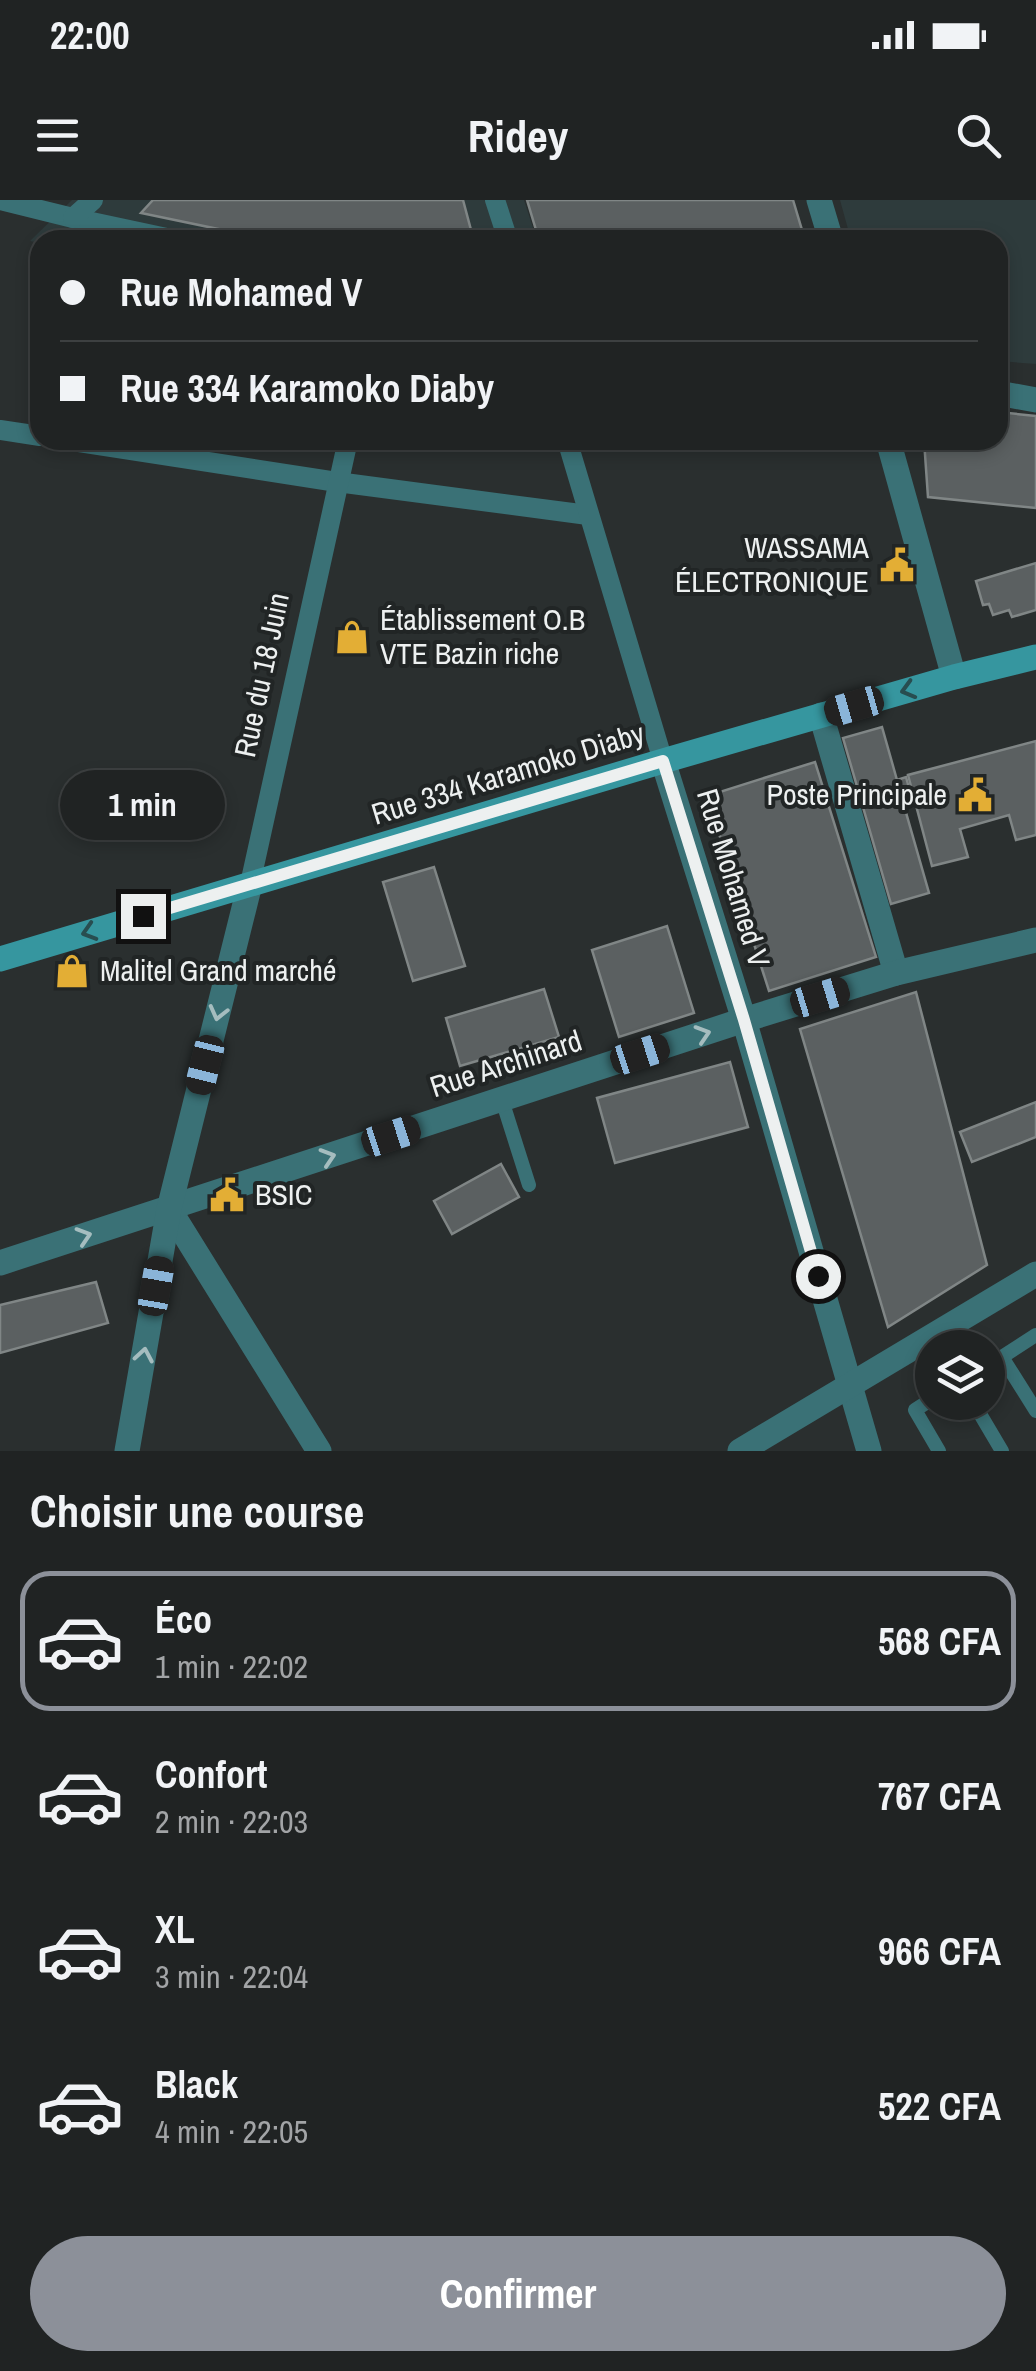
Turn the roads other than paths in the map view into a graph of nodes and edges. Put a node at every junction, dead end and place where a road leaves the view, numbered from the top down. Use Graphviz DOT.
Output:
graph roads {
  1 [pos="0,200"];
  2 [pos="93,200"];
  3 [pos="495,200"];
  4 [pos="819,200"];
  5 [pos="73,218"];
  6 [pos="129,230"];
  7 [pos="505,230"];
  8 [pos="828,230"];
  9 [pos="1008,394"];
  10 [pos="1036,400"];
  11 [pos="0,430"];
  12 [pos="30,434"];
  13 [pos="131,450"];
  14 [pos="345,450"];
  15 [pos="570,450"];
  16 [pos="891,450"];
  17 [pos="337,482"];
  18 [pos="588,516"];
  19 [pos="1036,657"];
  20 [pos="954,677"];
  21 [pos="821,715"];
  22 [pos="663,761"];
  23 [pos="250,884"];
  24 [pos="1036,940"];
  25 [pos="0,959"];
  26 [pos="896,973"];
  27 [pos="744,1020"];
  28 [pos="502,1100"];
  29 [pos="529,1185"];
  30 [pos="169,1210"];
  31 [pos="0,1263"];
  32 [pos="1036,1274"];
  33 [pos="1036,1335"];
  34 [pos="1005,1355"];
  35 [pos="1005,1362"];
  36 [pos="850,1385"];
  37 [pos="1036,1411"];
  38 [pos="921,1420"];
  39 [pos="984,1420"];
  40 [pos="132,1447"];
  41 [pos="319,1451"];
  42 [pos="740,1451"];
  43 [pos="869,1451"];
  44 [pos="940,1451"];
  45 [pos="1002,1451"];
  1 -- 5 [label="street"];
  2 -- 5 [label="street"];
  3 -- 7 [label="street"];
  4 -- 8 [label="street"];
  5 -- 6 [label="street"];
  9 -- 10 [label="street"];
  11 -- 12 [label="street"];
  13 -- 17 [label="street"];
  14 -- 17 [label="street, Rue du 18 Juin"];
  15 -- 18 [label="street, Rue Mohamed V"];
  16 -- 20 [label="street"];
  17 -- 18 [label="street"];
  17 -- 23 [label="street, Rue du 18 Juin"];
  18 -- 22 [label="street, Rue Mohamed V"];
  19 -- 20 [label="main road, Rue 334 Karamoko Diaby"];
  20 -- 21 [label="main road, Rue 334 Karamoko Diaby, one-way"];
  21 -- 22 [label="main road, Rue 334 Karamoko Diaby"];
  21 -- 26 [label="street"];
  22 -- 23 [label="main road, Rue 334 Karamoko Diaby"];
  22 -- 27 [label="street, Rue Mohamed V"];
  23 -- 25 [label="main road, Rue 334 Karamoko Diaby, one-way"];
  23 -- 30 [label="street, Rue du 18 Juin, one-way"];
  24 -- 26 [label="street, Rue Archinard"];
  26 -- 27 [label="street, Rue Archinard"];
  28 -- 27 [label="street, Rue Archinard, one-way"];
  27 -- 36 [label="street, Rue Mohamed V"];
  28 -- 29 [label="lane"];
  30 -- 28 [label="street, Rue Archinard, one-way"];
  31 -- 30 [label="street, Rue Archinard, one-way"];
  40 -- 30 [label="street, Rue du 18 Juin, one-way"];
  30 -- 41 [label="street"];
  32 -- 36 [label="street"];
  33 -- 34 [label="lane"];
  35 -- 37 [label="lane"];
  36 -- 42 [label="street"];
  36 -- 43 [label="street, Rue Mohamed V"];
  38 -- 44 [label="lane"];
  39 -- 45 [label="lane"];
}
